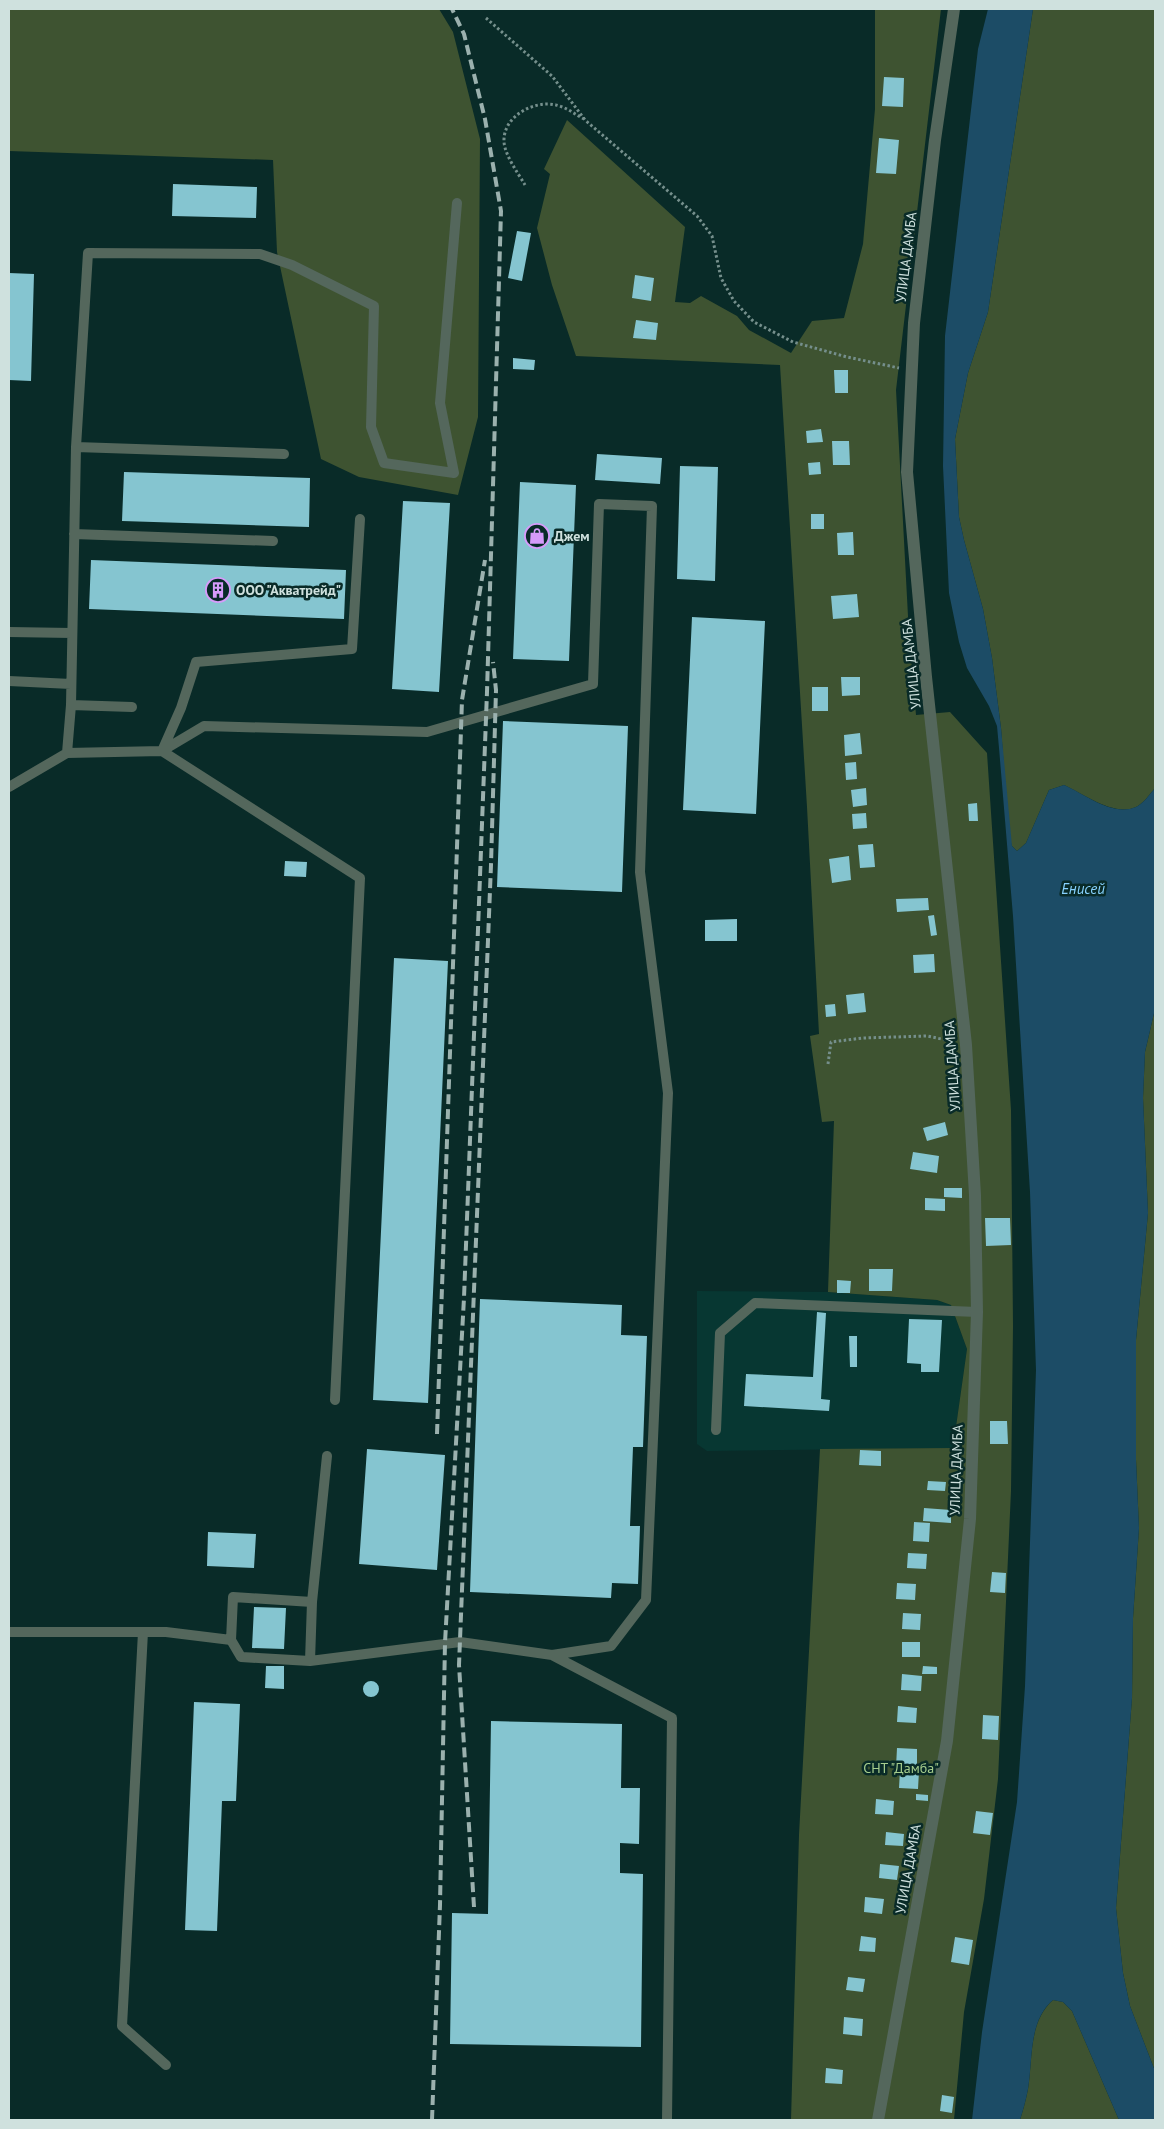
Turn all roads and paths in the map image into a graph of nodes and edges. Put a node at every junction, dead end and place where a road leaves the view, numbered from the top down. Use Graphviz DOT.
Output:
graph roads {
  1 [pos="954,9"];
  2 [pos="486,18"];
  3 [pos="585,120"];
  4 [pos="525,185"];
  5 [pos="457,203"];
  6 [pos="912,370"];
  7 [pos="76,447"];
  8 [pos="284,454"];
  9 [pos="360,519"];
  10 [pos="74,534"];
  11 [pos="273,541"];
  12 [pos="9,632"];
  13 [pos="72,633"];
  14 [pos="9,681"];
  15 [pos="71,684"];
  16 [pos="71,705"];
  17 [pos="132,707"];
  18 [pos="162,751"];
  19 [pos="67,752"];
  20 [pos="9,787"];
  21 [pos="966,1045"];
  22 [pos="828,1064"];
  23 [pos="977,1312"];
  24 [pos="335,1400"];
  25 [pos="716,1430"];
  26 [pos="327,1456"];
  27 [pos="312,1602"];
  28 [pos="9,1632"];
  29 [pos="143,1632"];
  30 [pos="230,1640"];
  31 [pos="552,1655"];
  32 [pos="310,1661"];
  33 [pos="166,2066"];
  34 [pos="667,2120"];
  35 [pos="878,2120"];
  1 -- 6 [label="street, УЛИЦА ДАМБА"];
  2 -- 3 [label="path"];
  3 -- 4 [label="path"];
  3 -- 6 [label="path"];
  5 -- 7 [label="lane"];
  6 -- 21 [label="street, УЛИЦА ДАМБА"];
  7 -- 8 [label="lane"];
  7 -- 10 [label="lane"];
  9 -- 18 [label="lane"];
  10 -- 11 [label="lane"];
  10 -- 13 [label="lane"];
  12 -- 13 [label="lane"];
  13 -- 15 [label="lane"];
  14 -- 15 [label="lane"];
  15 -- 16 [label="lane"];
  16 -- 17 [label="lane"];
  16 -- 19 [label="lane"];
  18 -- 19 [label="lane"];
  18 -- 24 [label="lane"];
  18 -- 31 [label="lane"];
  19 -- 20 [label="lane"];
  21 -- 22 [label="path"];
  21 -- 23 [label="street, УЛИЦА ДАМБА"];
  23 -- 25 [label="lane"];
  23 -- 35 [label="street, УЛИЦА ДАМБА"];
  26 -- 27 [label="lane"];
  27 -- 30 [label="lane"];
  27 -- 32 [label="lane"];
  28 -- 29 [label="lane"];
  29 -- 30 [label="lane"];
  29 -- 33 [label="lane"];
  30 -- 32 [label="lane"];
  31 -- 32 [label="lane"];
  31 -- 34 [label="lane"];
}
